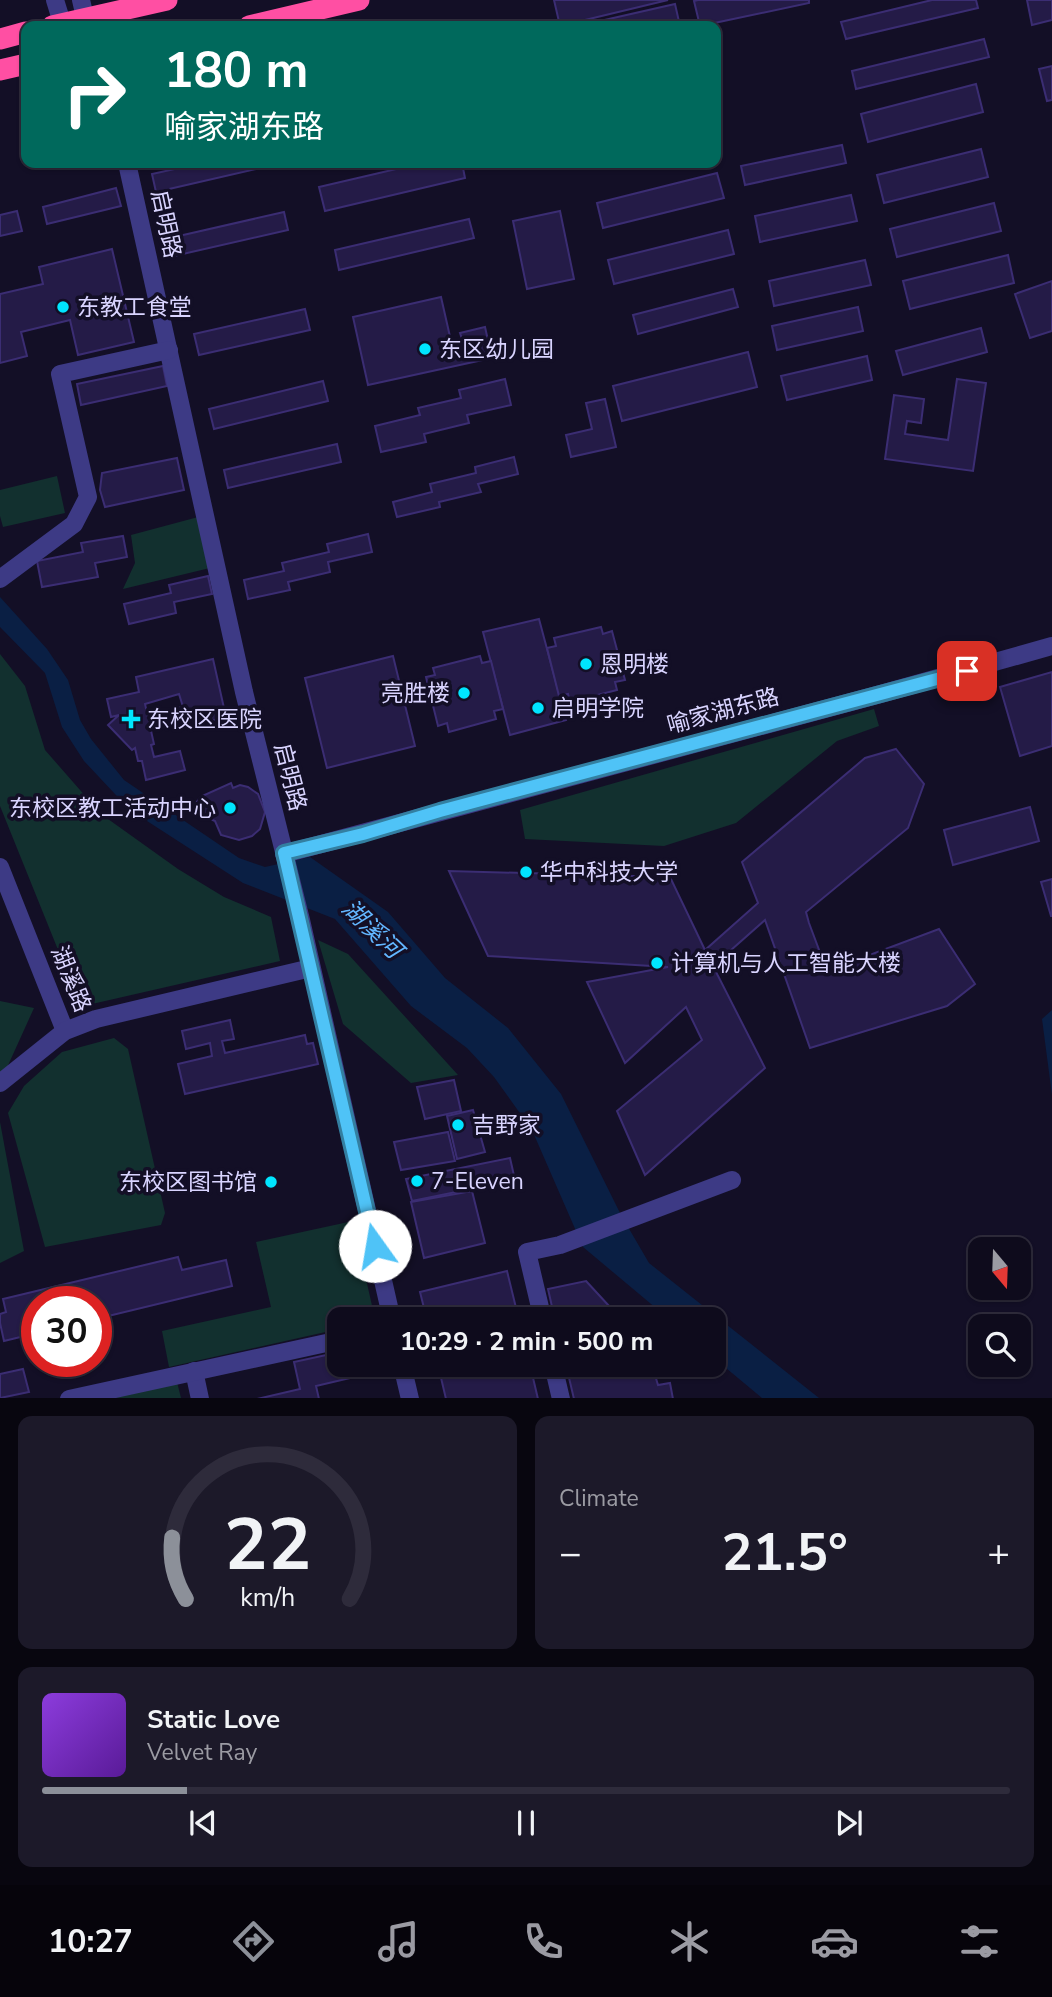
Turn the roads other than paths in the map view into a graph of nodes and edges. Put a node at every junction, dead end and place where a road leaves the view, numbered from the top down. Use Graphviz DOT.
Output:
graph roads {
  1 [pos="55,0"];
  2 [pos="167,0"];
  3 [pos="359,0"];
  4 [pos="84,15"];
  5 [pos="58,21"];
  6 [pos="270,21"];
  7 [pos="21,33"];
  8 [pos="0,39"];
  9 [pos="21,65"];
  10 [pos="0,70"];
  11 [pos="128,168"];
  12 [pos="169,350"];
  13 [pos="0,579"];
  14 [pos="1052,646"];
  15 [pos="284,854"];
  16 [pos="0,867"];
  17 [pos="311,968"];
  18 [pos="65,1031"];
  19 [pos="0,1083"];
  20 [pos="732,1180"];
  21 [pos="389,1307"];
  22 [pos="539,1307"];
  23 [pos="327,1343"];
  24 [pos="194,1371"];
  25 [pos="405,1377"];
  26 [pos="556,1377"];
  27 [pos="69,1398"];
  28 [pos="200,1398"];
  29 [pos="410,1398"];
  30 [pos="561,1398"];
  1 -- 5 [label="street"];
  2 -- 4 [label="highway"];
  3 -- 6 [label="highway"];
  7 -- 8 [label="highway"];
  9 -- 10 [label="highway"];
  11 -- 12 [label="street, 启明路"];
  12 -- 13 [label="street"];
  12 -- 15 [label="street, 启明路"];
  14 -- 15 [label="street, 喻家湖东路"];
  15 -- 17 [label="street, 启明路"];
  16 -- 18 [label="street, 湖溪路"];
  17 -- 18 [label="street"];
  17 -- 21 [label="street, 启明路"];
  18 -- 19 [label="street, 湖溪路"];
  20 -- 22 [label="street"];
  23 -- 24 [label="street"];
  24 -- 27 [label="street"];
  24 -- 28 [label="street"];
  25 -- 29 [label="street"];
  26 -- 30 [label="street"];
}
